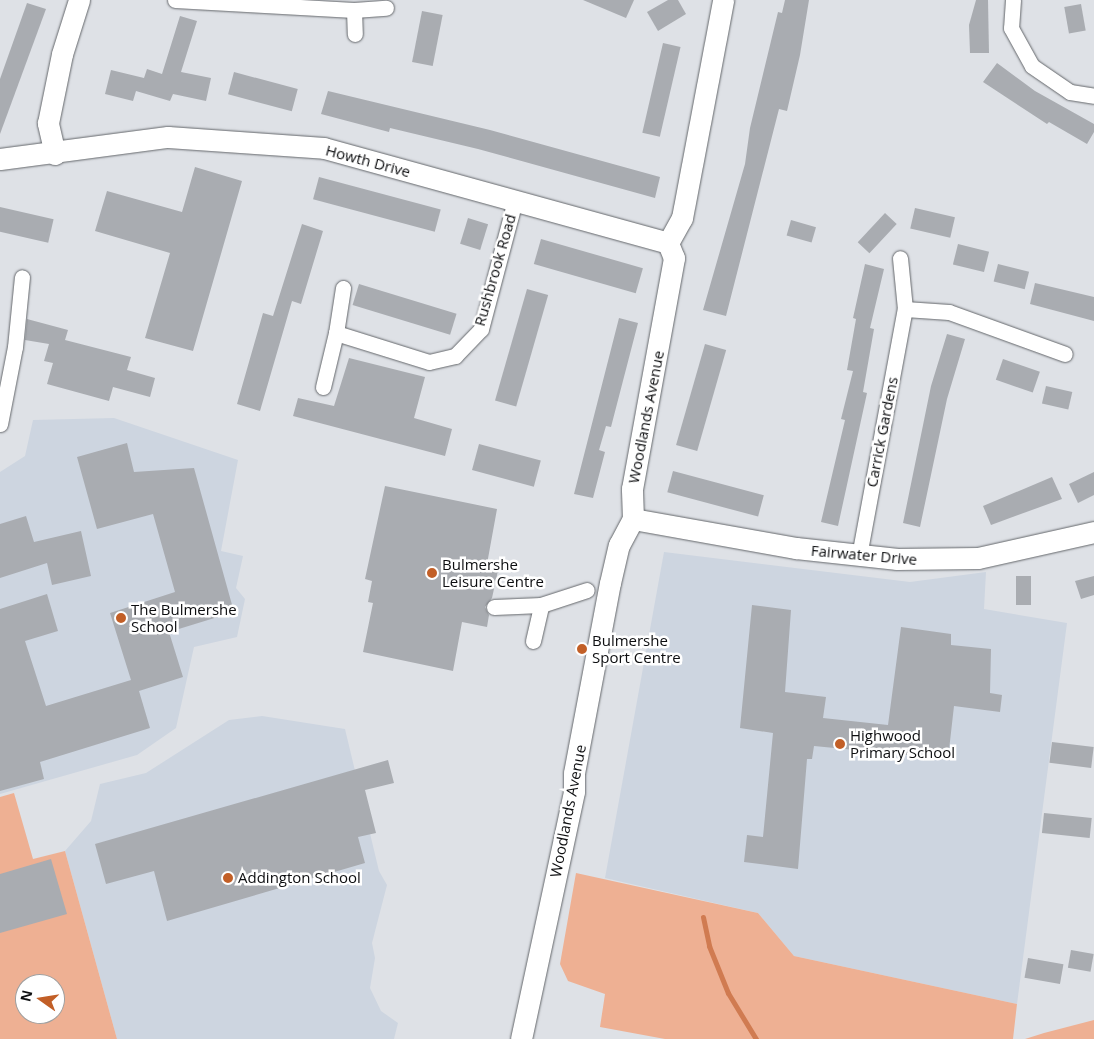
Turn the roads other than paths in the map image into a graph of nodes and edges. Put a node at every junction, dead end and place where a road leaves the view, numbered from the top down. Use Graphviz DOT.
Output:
graph roads {
  1 [pos="79,0"];
  2 [pos="175,0"];
  3 [pos="723,0"];
  4 [pos="1013,0"];
  5 [pos="386,8"];
  6 [pos="354,10"];
  7 [pos="355,34"];
  8 [pos="1094,96"];
  9 [pos="56,154"];
  10 [pos="0,159"];
  11 [pos="515,200"];
  12 [pos="668,243"];
  13 [pos="900,258"];
  14 [pos="22,277"];
  15 [pos="343,288"];
  16 [pos="905,309"];
  17 [pos="336,333"];
  18 [pos="7,346"];
  19 [pos="1065,354"];
  20 [pos="323,387"];
  21 [pos="0,424"];
  22 [pos="633,519"];
  23 [pos="1094,532"];
  24 [pos="859,556"];
  25 [pos="587,590"];
  26 [pos="541,605"];
  27 [pos="494,607"];
  28 [pos="533,641"];
  29 [pos="521,1039"];
  1 -- 9 [label="street"];
  2 -- 6 [label="street"];
  3 -- 12 [label="street"];
  4 -- 8 [label="street"];
  5 -- 6 [label="street"];
  6 -- 7 [label="street"];
  9 -- 10 [label="street, Howth Drive"];
  9 -- 11 [label="street, Howth Drive"];
  11 -- 12 [label="street, Howth Drive"];
  11 -- 17 [label="street, Rushbrook Road"];
  12 -- 22 [label="street, Woodlands Avenue"];
  13 -- 16 [label="street, Carrick Gardens"];
  14 -- 18 [label="street"];
  15 -- 17 [label="street"];
  16 -- 19 [label="street"];
  16 -- 24 [label="street, Carrick Gardens"];
  17 -- 20 [label="street"];
  18 -- 21 [label="street"];
  22 -- 24 [label="street, Fairwater Drive"];
  22 -- 29 [label="street, Woodlands Avenue"];
  23 -- 24 [label="street, Fairwater Drive"];
  25 -- 26 [label="street"];
  26 -- 27 [label="street"];
  26 -- 28 [label="street"];
}
